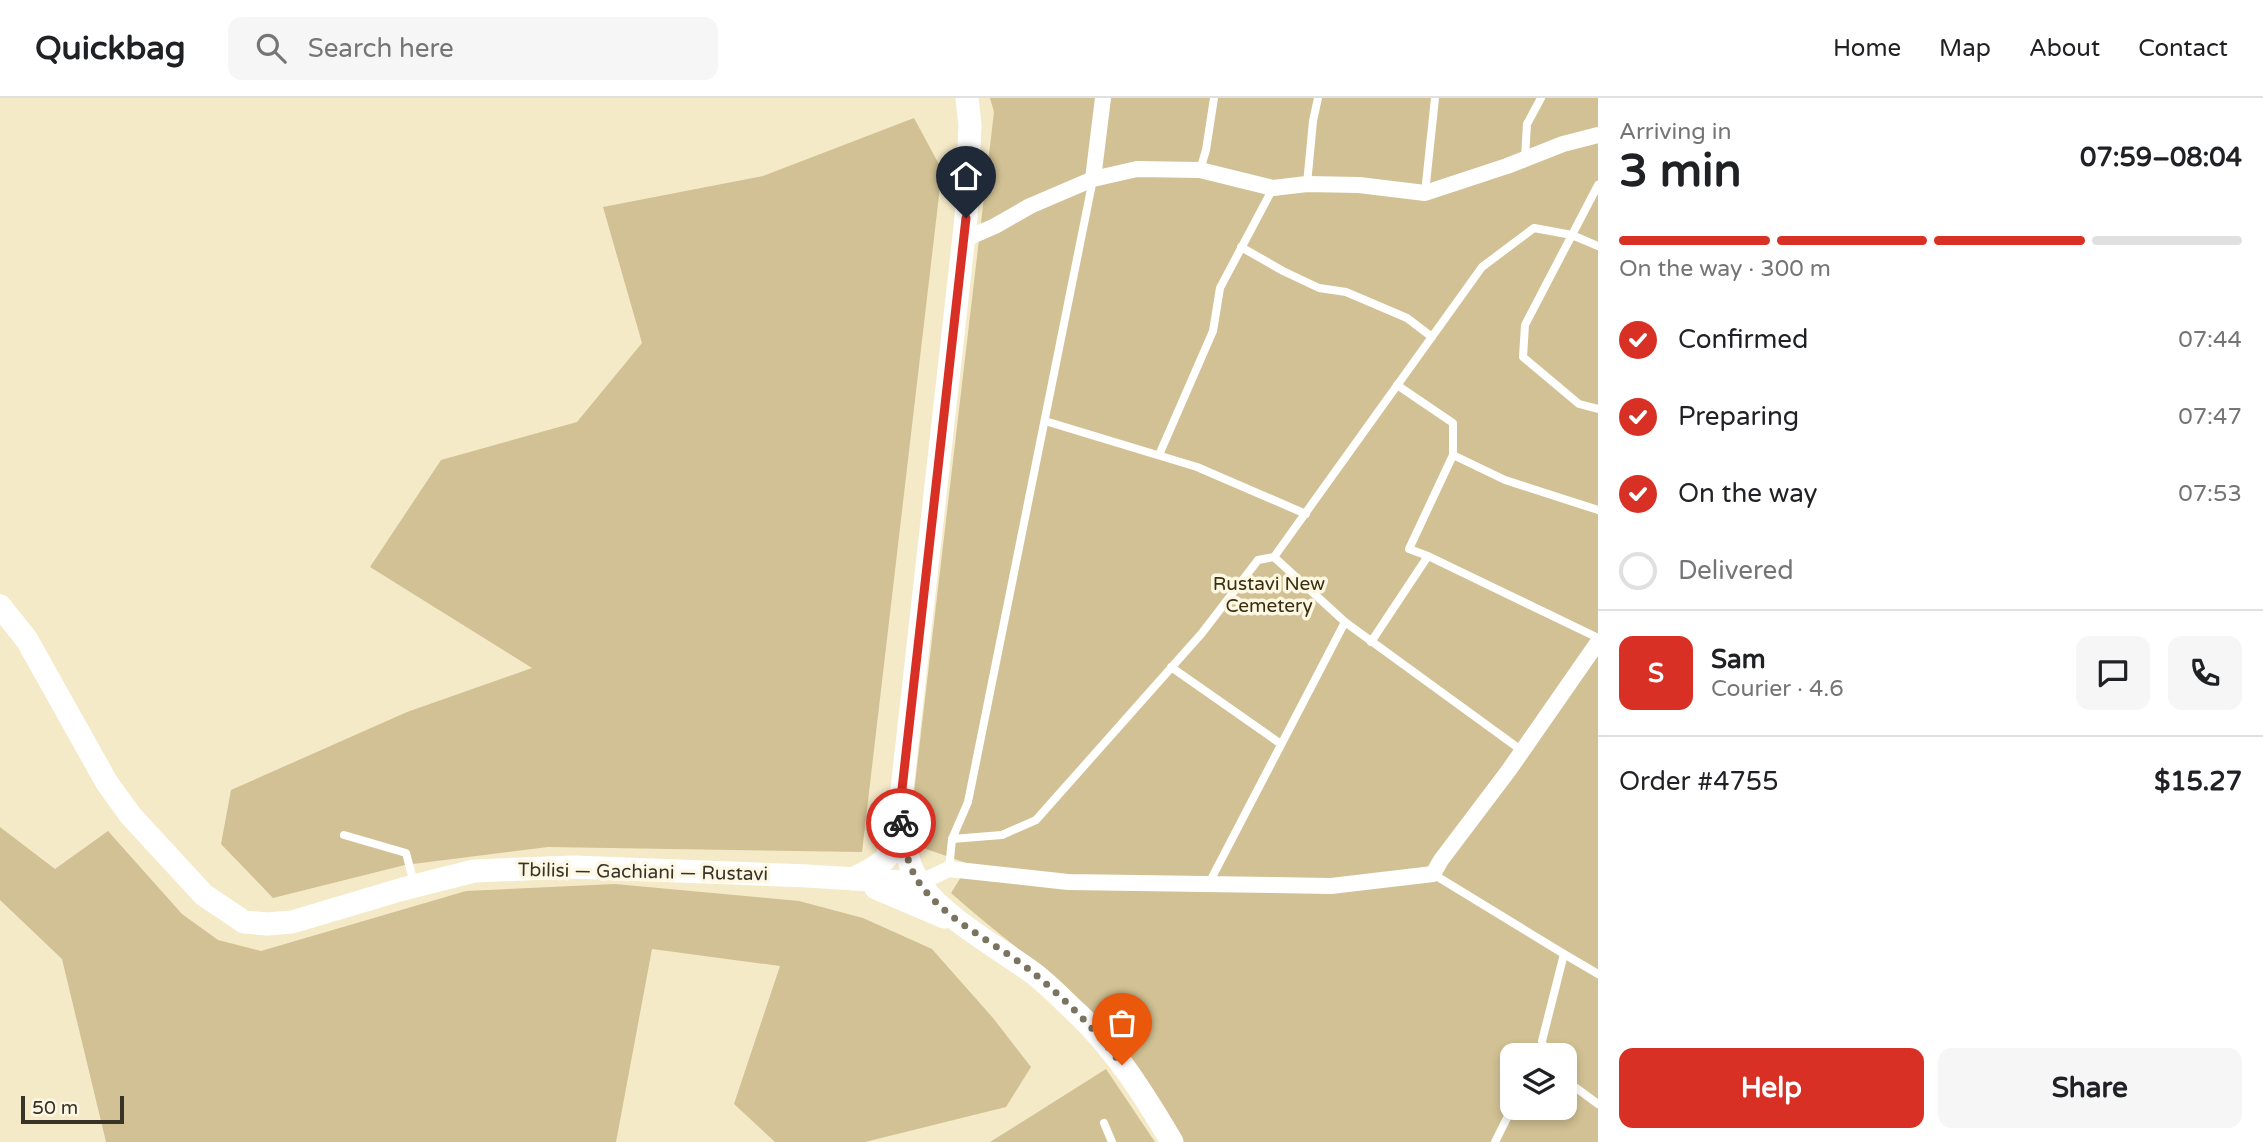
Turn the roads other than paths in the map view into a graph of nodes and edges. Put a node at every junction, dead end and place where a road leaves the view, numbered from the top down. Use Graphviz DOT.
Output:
graph roads {
  1 [pos="967,98"];
  2 [pos="1103,98"];
  3 [pos="1214,98"];
  4 [pos="1318,98"];
  5 [pos="1435,98"];
  6 [pos="1541,98"];
  7 [pos="1598,135"];
  8 [pos="1525,159"];
  9 [pos="1200,170"];
  10 [pos="1093,179"];
  11 [pos="1307,184"];
  12 [pos="1598,184"];
  13 [pos="1273,188"];
  14 [pos="1425,193"];
  15 [pos="1572,235"];
  16 [pos="963,240"];
  17 [pos="1598,246"];
  18 [pos="1241,247"];
  19 [pos="1432,337"];
  20 [pos="1397,385"];
  21 [pos="1598,398"];
  22 [pos="1596,408"];
  23 [pos="1045,421"];
  24 [pos="1159,455"];
  25 [pos="1453,455"];
  26 [pos="1598,510"];
  27 [pos="1306,514"];
  28 [pos="1428,556"];
  29 [pos="1274,557"];
  30 [pos="0,606"];
  31 [pos="1345,622"];
  32 [pos="1598,640"];
  33 [pos="1371,642"];
  34 [pos="1171,667"];
  35 [pos="1281,744"];
  36 [pos="1521,750"];
  37 [pos="902,830"];
  38 [pos="344,835"];
  39 [pos="952,839"];
  40 [pos="949,869"];
  41 [pos="1433,874"];
  42 [pos="850,880"];
  43 [pos="919,883"];
  44 [pos="1208,885"];
  45 [pos="415,886"];
  46 [pos="972,930"];
  47 [pos="1564,954"];
  48 [pos="1598,974"];
  49 [pos="1543,1043"];
  50 [pos="1577,1089"];
  51 [pos="1598,1104"];
  52 [pos="1506,1120"];
  53 [pos="1104,1123"];
  54 [pos="1112,1142"];
  55 [pos="1172,1142"];
  56 [pos="1495,1142"];
  1 -- 16 [label="main road"];
  2 -- 10 [label="street"];
  3 -- 9 [label="lane"];
  4 -- 11 [label="lane"];
  5 -- 14 [label="lane"];
  6 -- 8 [label="lane"];
  7 -- 8 [label="street"];
  8 -- 14 [label="street"];
  9 -- 10 [label="street"];
  9 -- 13 [label="street"];
  10 -- 16 [label="street"];
  10 -- 23 [label="lane"];
  11 -- 13 [label="street"];
  11 -- 14 [label="street"];
  12 -- 15 [label="lane"];
  13 -- 18 [label="lane"];
  15 -- 17 [label="lane"];
  15 -- 19 [label="lane"];
  15 -- 22 [label="lane"];
  16 -- 37 [label="main road"];
  18 -- 19 [label="lane"];
  18 -- 24 [label="lane"];
  19 -- 20 [label="lane"];
  20 -- 25 [label="lane"];
  20 -- 27 [label="lane"];
  21 -- 22 [label="lane"];
  23 -- 24 [label="lane"];
  23 -- 39 [label="lane"];
  24 -- 27 [label="lane"];
  25 -- 26 [label="lane"];
  25 -- 28 [label="lane"];
  27 -- 29 [label="lane"];
  28 -- 32 [label="lane"];
  28 -- 33 [label="lane"];
  29 -- 31 [label="lane"];
  29 -- 34 [label="lane"];
  30 -- 45 [label="main road, Tbilisi — Gachiani — Rustavi"];
  31 -- 33 [label="lane"];
  31 -- 35 [label="lane"];
  32 -- 36 [label="street"];
  33 -- 36 [label="lane"];
  34 -- 35 [label="lane"];
  34 -- 39 [label="lane"];
  35 -- 44 [label="lane"];
  36 -- 41 [label="street"];
  37 -- 42 [label="main road"];
  37 -- 43 [label="main road"];
  38 -- 45 [label="lane"];
  39 -- 40 [label="lane"];
  40 -- 43 [label="street"];
  40 -- 44 [label="street"];
  41 -- 44 [label="street"];
  41 -- 47 [label="lane"];
  42 -- 43 [label="main road, Tbilisi — Gachiani — Rustavi"];
  42 -- 45 [label="main road, Tbilisi — Gachiani — Rustavi"];
  42 -- 46 [label="main road"];
  43 -- 46 [label="main road"];
  46 -- 55 [label="main road"];
  47 -- 48 [label="lane"];
  47 -- 49 [label="lane"];
  50 -- 51 [label="lane"];
  52 -- 56 [label="lane"];
  53 -- 54 [label="lane"];
}
